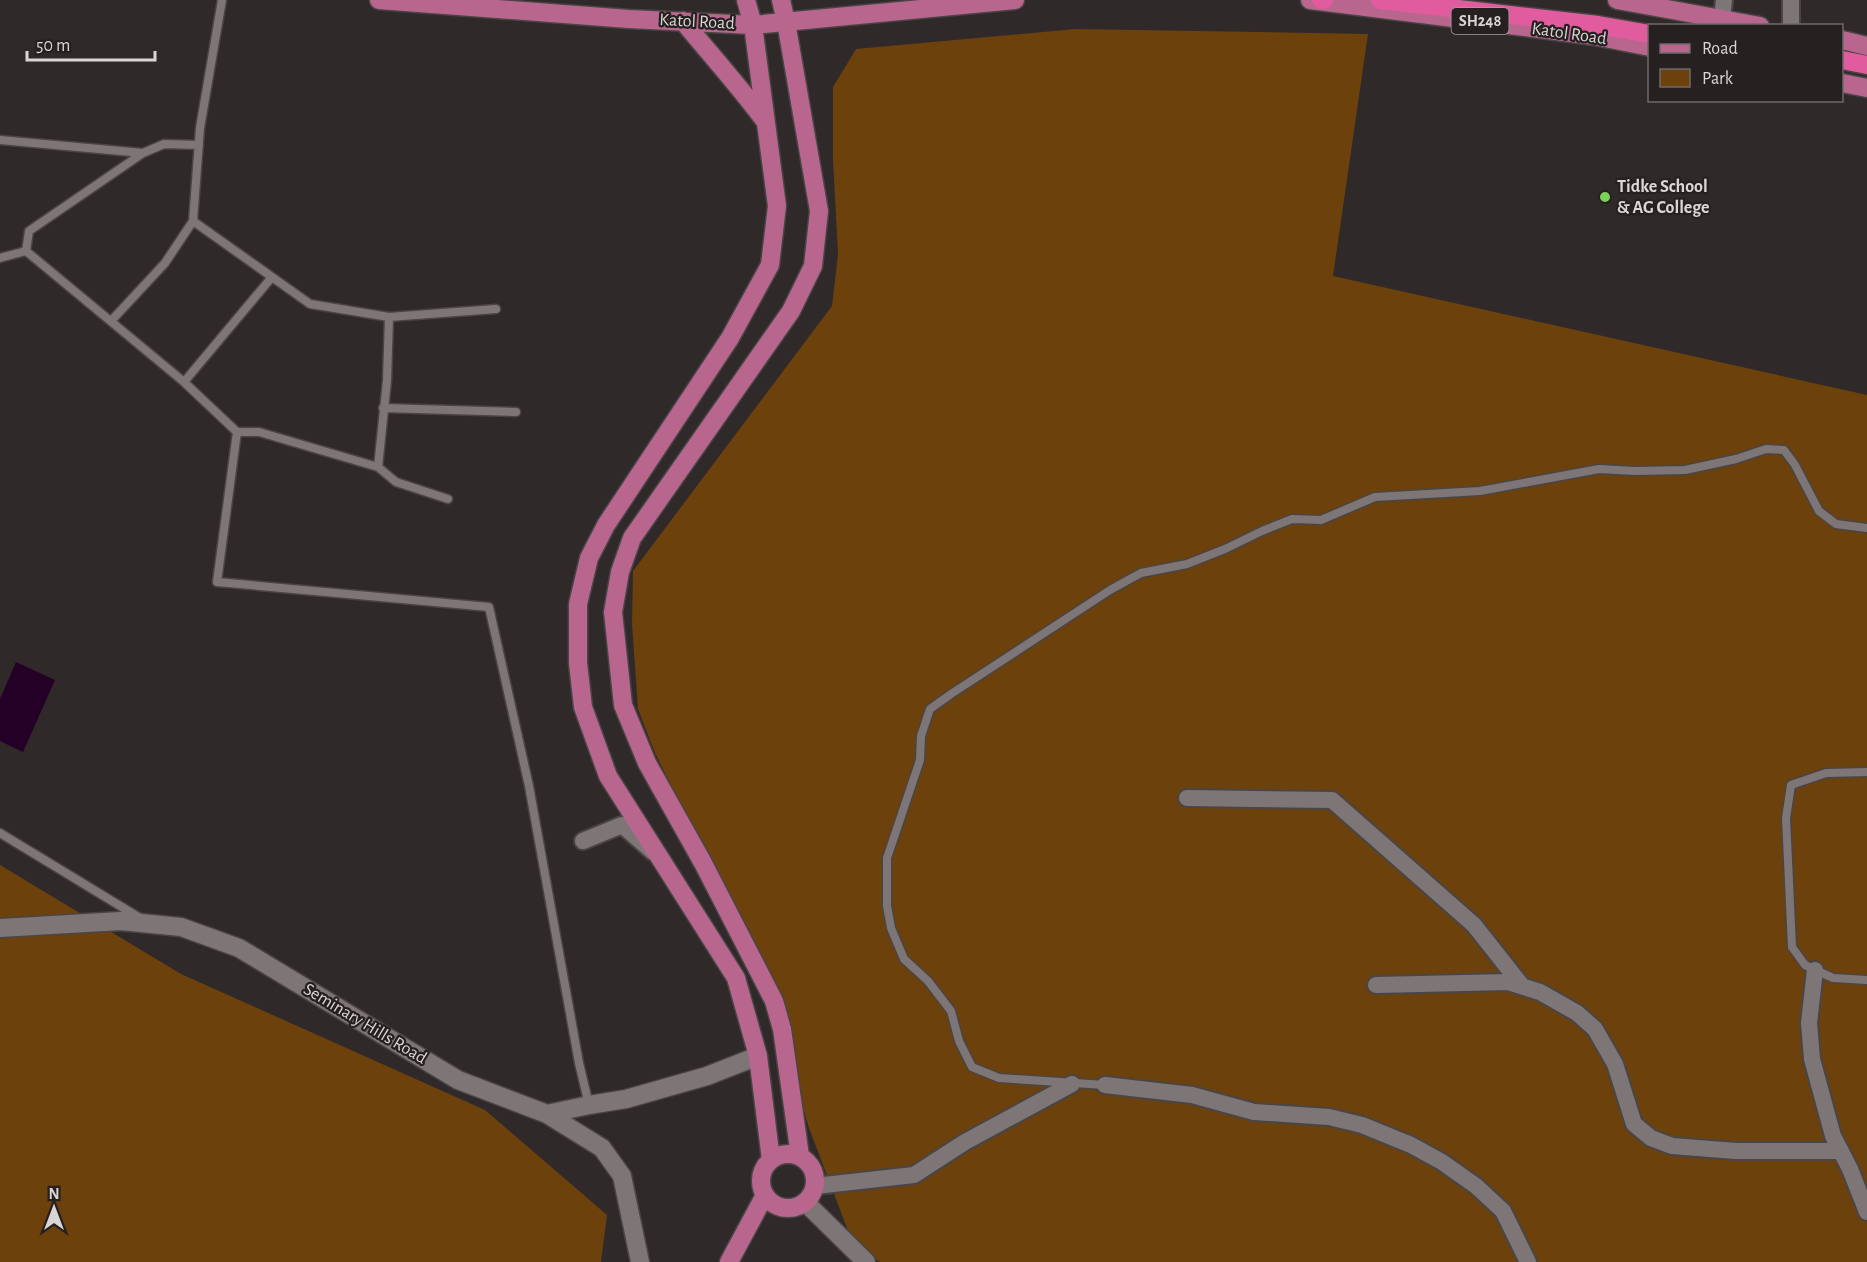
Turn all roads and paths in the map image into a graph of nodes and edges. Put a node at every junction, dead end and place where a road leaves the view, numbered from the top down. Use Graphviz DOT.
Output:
graph roads {
  1 [pos="222,0"];
  2 [pos="379,0"];
  3 [pos="746,0"];
  4 [pos="780,0"];
  5 [pos="1015,0"];
  6 [pos="1310,0"];
  7 [pos="1322,0"];
  8 [pos="1497,0"];
  9 [pos="1617,0"];
  10 [pos="1724,0"];
  11 [pos="1791,0"];
  12 [pos="1386,1"];
  13 [pos="1722,20"];
  14 [pos="683,21"];
  15 [pos="786,22"];
  16 [pos="1648,24"];
  17 [pos="1747,24"];
  18 [pos="1791,24"];
  19 [pos="753,25"];
  20 [pos="1648,34"];
  21 [pos="1843,40"];
  22 [pos="1867,46"];
  23 [pos="1648,47"];
  24 [pos="1843,60"];
  25 [pos="1867,65"];
  26 [pos="1843,70"];
  27 [pos="1867,74"];
  28 [pos="1843,83"];
  29 [pos="1867,88"];
  30 [pos="766,122"];
  31 [pos="0,140"];
  32 [pos="199,145"];
  33 [pos="143,153"];
  34 [pos="193,221"];
  35 [pos="26,251"];
  36 [pos="0,258"];
  37 [pos="272,277"];
  38 [pos="496,309"];
  39 [pos="389,317"];
  40 [pos="112,320"];
  41 [pos="184,382"];
  42 [pos="383,408"];
  43 [pos="516,412"];
  44 [pos="237,432"];
  45 [pos="378,467"];
  46 [pos="448,499"];
  47 [pos="1867,528"];
  48 [pos="1867,772"];
  49 [pos="1187,798"];
  50 [pos="0,833"];
  51 [pos="583,842"];
  52 [pos="660,859"];
  53 [pos="150,924"];
  54 [pos="0,928"];
  55 [pos="1815,970"];
  56 [pos="1867,980"];
  57 [pos="1376,985"];
  58 [pos="1522,987"];
  59 [pos="758,1056"];
  60 [pos="1072,1084"];
  61 [pos="1105,1086"];
  62 [pos="589,1105"];
  63 [pos="547,1114"];
  64 [pos="1840,1151"];
  65 [pos="800,1156"];
  66 [pos="771,1160"];
  67 [pos="810,1194"];
  68 [pos="765,1195"];
  69 [pos="1867,1212"];
  70 [pos="640,1262"];
  71 [pos="729,1262"];
  72 [pos="866,1262"];
  73 [pos="1528,1262"];
  1 -- 32 [label="lane"];
  2 -- 14 [label="main road, Katol Road"];
  3 -- 19 [label="main road"];
  4 -- 15 [label="main road"];
  5 -- 15 [label="main road, Katol Road"];
  6 -- 7 [label="main road, Katol Road / SH248"];
  7 -- 23 [label="main road, Katol Road / SH248"];
  8 -- 16 [label="highway"];
  9 -- 13 [label="main road"];
  10 -- 13 [label="street"];
  11 -- 18 [label="street"];
  12 -- 20 [label="highway"];
  13 -- 17 [label="main road"];
  14 -- 19 [label="main road, Katol Road"];
  14 -- 30 [label="main road"];
  15 -- 19 [label="main road, Katol Road"];
  15 -- 65 [label="main road"];
  19 -- 30 [label="main road"];
  21 -- 22 [label="main road"];
  24 -- 25 [label="highway"];
  26 -- 27 [label="highway"];
  28 -- 29 [label="main road"];
  30 -- 52 [label="main road"];
  31 -- 33 [label="lane"];
  32 -- 33 [label="lane"];
  32 -- 34 [label="lane"];
  33 -- 35 [label="lane"];
  34 -- 37 [label="lane"];
  34 -- 40 [label="lane"];
  35 -- 36 [label="lane"];
  35 -- 40 [label="lane"];
  37 -- 39 [label="lane"];
  37 -- 41 [label="lane"];
  38 -- 39 [label="lane"];
  39 -- 42 [label="lane"];
  40 -- 41 [label="lane"];
  41 -- 44 [label="lane"];
  42 -- 43 [label="lane"];
  42 -- 45 [label="lane"];
  44 -- 45 [label="lane"];
  44 -- 62 [label="lane"];
  45 -- 46 [label="lane"];
  47 -- 60 [label="lane"];
  48 -- 55 [label="lane"];
  49 -- 58 [label="street"];
  50 -- 53 [label="lane"];
  51 -- 52 [label="street"];
  52 -- 59 [label="main road"];
  53 -- 54 [label="street, Seminary Hills Road"];
  53 -- 63 [label="street, Seminary Hills Road"];
  55 -- 56 [label="lane"];
  55 -- 64 [label="street"];
  57 -- 58 [label="street"];
  58 -- 64 [label="street"];
  59 -- 62 [label="street"];
  59 -- 66 [label="main road"];
  60 -- 61 [label="lane"];
  60 -- 67 [label="street"];
  61 -- 73 [label="street"];
  62 -- 63 [label="street"];
  63 -- 70 [label="street, Seminary Hills Road"];
  64 -- 69 [label="street"];
  65 -- 66 [label="main road"];
  65 -- 67 [label="main road"];
  66 -- 68 [label="main road"];
  67 -- 68 [label="main road"];
  67 -- 72 [label="street"];
  68 -- 71 [label="main road"];
}
